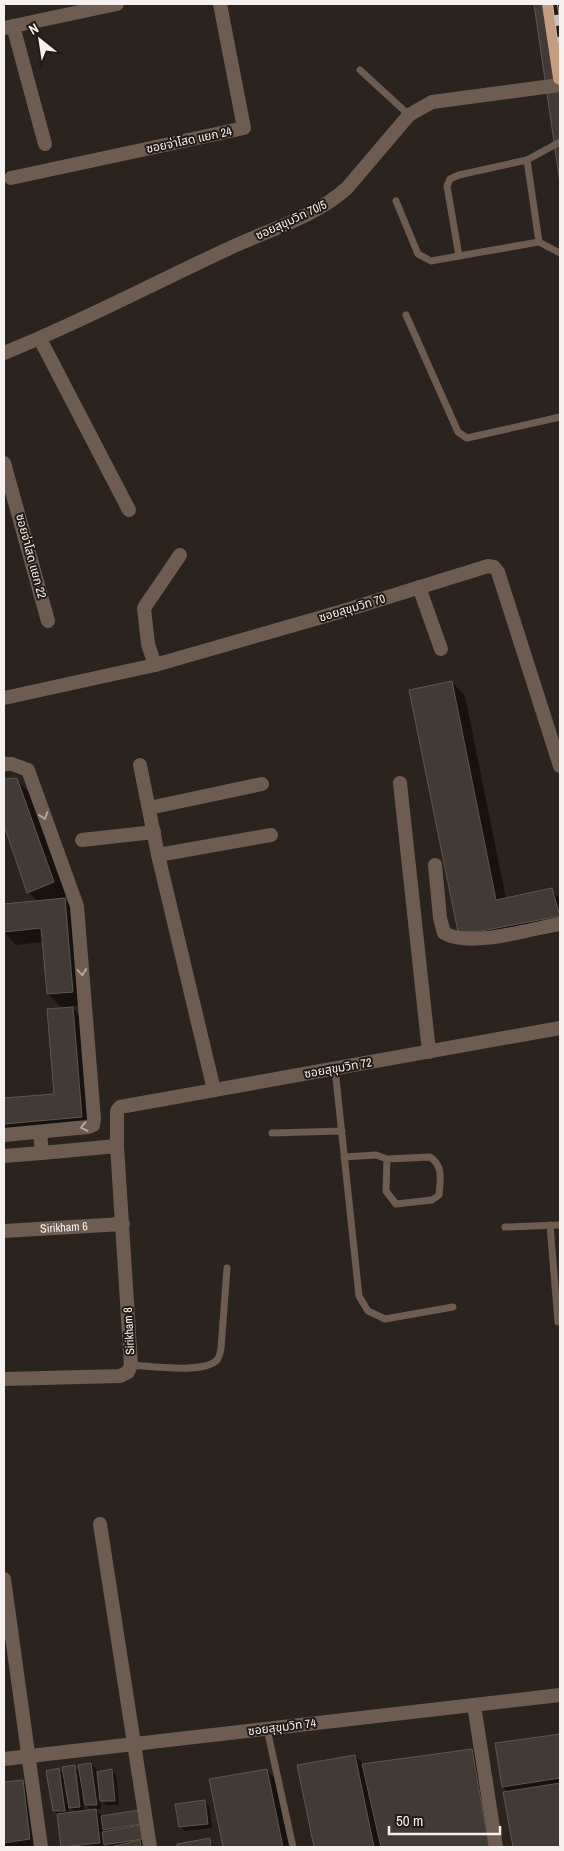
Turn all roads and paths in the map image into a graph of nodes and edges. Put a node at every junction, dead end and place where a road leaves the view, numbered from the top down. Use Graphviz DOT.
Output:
graph roads {
  1 [pos="117,4"];
  2 [pos="220,4"];
  3 [pos="549,4"];
  4 [pos="8,27"];
  5 [pos="360,70"];
  6 [pos="560,78"];
  7 [pos="560,85"];
  8 [pos="409,115"];
  9 [pos="560,142"];
  10 [pos="45,144"];
  11 [pos="527,160"];
  12 [pos="11,178"];
  13 [pos="396,201"];
  14 [pos="539,242"];
  15 [pos="560,253"];
  16 [pos="459,256"];
  17 [pos="406,315"];
  18 [pos="40,339"];
  19 [pos="4,353"];
  20 [pos="560,417"];
  21 [pos="4,463"];
  22 [pos="129,510"];
  23 [pos="180,556"];
  24 [pos="419,587"];
  25 [pos="48,621"];
  26 [pos="441,649"];
  27 [pos="155,665"];
  28 [pos="4,698"];
  29 [pos="4,764"];
  30 [pos="140,765"];
  31 [pos="560,766"];
  32 [pos="400,783"];
  33 [pos="262,784"];
  34 [pos="149,808"];
  35 [pos="154,832"];
  36 [pos="271,835"];
  37 [pos="82,840"];
  38 [pos="158,855"];
  39 [pos="435,865"];
  40 [pos="560,924"];
  41 [pos="560,1028"];
  42 [pos="429,1052"];
  43 [pos="335,1069"];
  44 [pos="214,1090"];
  45 [pos="117,1111"];
  46 [pos="342,1131"];
  47 [pos="40,1133"];
  48 [pos="272,1133"];
  49 [pos="4,1135"];
  50 [pos="117,1146"];
  51 [pos="42,1153"];
  52 [pos="4,1156"];
  53 [pos="344,1157"];
  54 [pos="387,1159"];
  55 [pos="123,1224"];
  56 [pos="550,1225"];
  57 [pos="560,1225"];
  58 [pos="505,1227"];
  59 [pos="4,1231"];
  60 [pos="227,1268"];
  61 [pos="453,1307"];
  62 [pos="558,1322"];
  63 [pos="131,1365"];
  64 [pos="4,1379"];
  65 [pos="100,1524"];
  66 [pos="4,1579"];
  67 [pos="560,1695"];
  68 [pos="474,1705"];
  69 [pos="267,1729"];
  70 [pos="134,1744"];
  71 [pos="30,1756"];
  72 [pos="4,1759"];
  73 [pos="41,1847"];
  74 [pos="150,1847"];
  75 [pos="293,1847"];
  76 [pos="496,1847"];
  1 -- 4 [label="street"];
  2 -- 12 [label="street, ซอยจ่าโสด แยก 24"];
  3 -- 6 [label="highway"];
  4 -- 10 [label="street"];
  5 -- 8 [label="lane"];
  7 -- 8 [label="street, ซอยสุขุมวิท 70/5"];
  8 -- 18 [label="street, ซอยสุขุมวิท 70/5"];
  9 -- 11 [label="lane"];
  11 -- 14 [label="lane"];
  11 -- 16 [label="lane"];
  13 -- 16 [label="lane"];
  14 -- 15 [label="lane"];
  14 -- 16 [label="lane"];
  17 -- 20 [label="lane"];
  18 -- 19 [label="street, ซอยสุขุมวิท 70/5"];
  18 -- 22 [label="street"];
  21 -- 25 [label="street, ซอยจ่าโสด แยก 22"];
  23 -- 27 [label="street"];
  24 -- 26 [label="street"];
  24 -- 27 [label="street, ซอยสุขุมวิท 70"];
  24 -- 31 [label="street, ซอยสุขุมวิท 70"];
  27 -- 28 [label="street, ซอยสุขุมวิท 70"];
  29 -- 47 [label="street, one-way"];
  30 -- 34 [label="street"];
  32 -- 42 [label="street"];
  33 -- 34 [label="street"];
  34 -- 35 [label="street"];
  35 -- 37 [label="street"];
  35 -- 38 [label="street"];
  36 -- 38 [label="street"];
  38 -- 44 [label="street"];
  39 -- 40 [label="street"];
  41 -- 42 [label="street, ซอยสุขุมวิท 72"];
  42 -- 43 [label="street, ซอยสุขุมวิท 72"];
  43 -- 44 [label="street, ซอยสุขุมวิท 72"];
  43 -- 46 [label="lane"];
  44 -- 45 [label="street, ซอยสุขุมวิท 72"];
  45 -- 50 [label="street, Sirikham 8"];
  46 -- 48 [label="lane"];
  46 -- 53 [label="lane"];
  47 -- 49 [label="street"];
  47 -- 51 [label="street"];
  50 -- 51 [label="street"];
  50 -- 55 [label="street, Sirikham 8"];
  51 -- 52 [label="street"];
  53 -- 54 [label="lane"];
  53 -- 61 [label="lane"];
  54 -- 54 [label="lane"];
  55 -- 59 [label="street, Sirikham 6"];
  55 -- 63 [label="street, Sirikham 8"];
  56 -- 57 [label="lane"];
  56 -- 58 [label="lane"];
  56 -- 62 [label="lane"];
  60 -- 63 [label="lane"];
  63 -- 64 [label="street, Sirikham 8"];
  65 -- 70 [label="street"];
  66 -- 71 [label="street"];
  67 -- 68 [label="street, ซอยสุขุมวิท 74"];
  68 -- 69 [label="street, ซอยสุขุมวิท 74"];
  68 -- 76 [label="street"];
  69 -- 70 [label="street, ซอยสุขุมวิท 74"];
  69 -- 75 [label="lane"];
  70 -- 71 [label="street, ซอยสุขุมวิท 74"];
  70 -- 74 [label="street"];
  71 -- 72 [label="street, ซอยสุขุมวิท 74"];
  71 -- 73 [label="street"];
}
